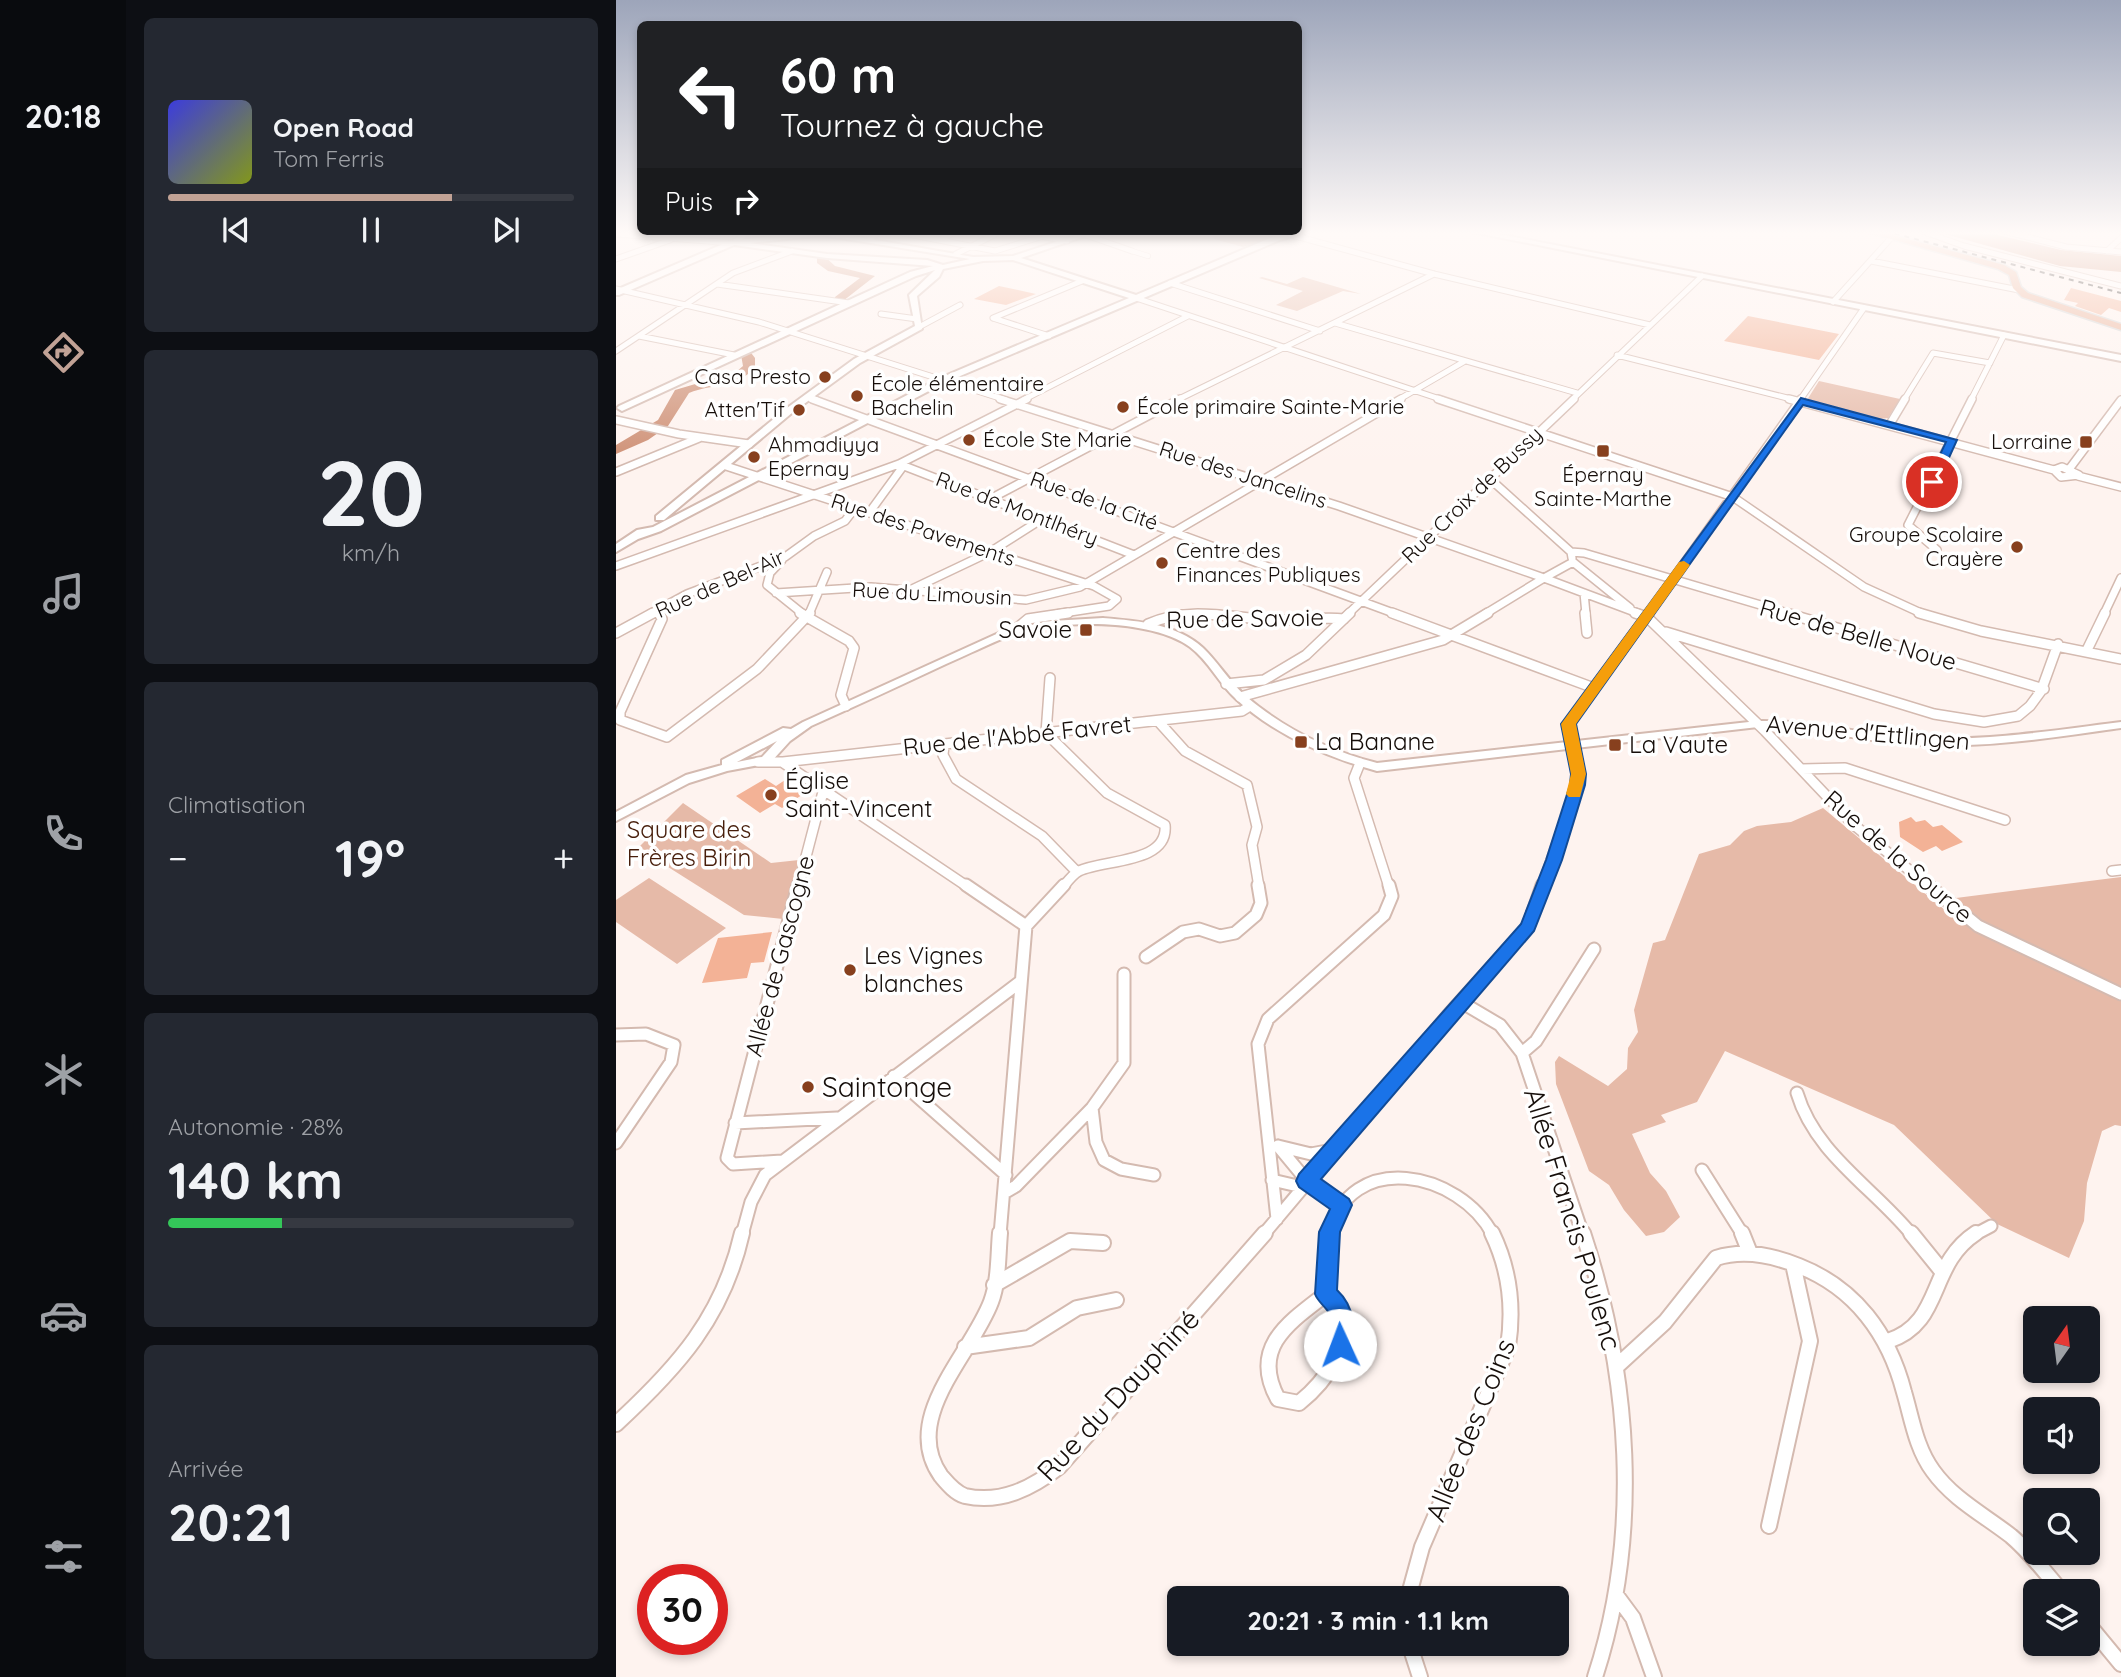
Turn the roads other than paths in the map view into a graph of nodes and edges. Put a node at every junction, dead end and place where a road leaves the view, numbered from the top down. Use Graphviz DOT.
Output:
graph roads {
  1 [pos="679,309"];
  2 [pos="714,309"];
  3 [pos="835,309"];
  4 [pos="916,309"];
  5 [pos="950,309"];
  6 [pos="1014,309"];
  7 [pos="1110,309"];
  8 [pos="1169,309"];
  9 [pos="1252,309"];
  10 [pos="1363,309"];
  11 [pos="1580,309"];
  12 [pos="1667,309"];
  13 [pos="1863,309"];
  14 [pos="1871,309"];
  15 [pos="2071,309"];
  16 [pos="881,314"];
  17 [pos="1188,316"];
  18 [pos="918,323"];
  19 [pos="1335,323"];
  20 [pos="1650,326"];
  21 [pos="2121,327"];
  22 [pos="786,331"];
  23 [pos="1320,331"];
  24 [pos="2004,335"];
  25 [pos="639,336"];
  26 [pos="1049,336"];
  27 [pos="1287,349"];
  28 [pos="616,351"];
  29 [pos="734,355"];
  30 [pos="866,355"];
  31 [pos="1617,355"];
  32 [pos="2121,358"];
  33 [pos="1465,361"];
  34 [pos="1990,363"];
  35 [pos="943,380"];
  36 [pos="1415,391"];
  37 [pos="1577,393"];
  38 [pos="807,397"];
  39 [pos="2121,400"];
  40 [pos="1801,401"];
  41 [pos="1017,404"];
  42 [pos="619,414"];
  43 [pos="870,418"];
  44 [pos="1890,424"];
  45 [pos="1108,432"];
  46 [pos="1537,432"];
  47 [pos="700,437"];
  48 [pos="1952,440"];
  49 [pos="939,443"];
  50 [pos="749,444"];
  51 [pos="901,465"];
  52 [pos="726,466"];
  53 [pos="2070,468"];
  54 [pos="2054,470"];
  55 [pos="616,472"];
  56 [pos="759,476"];
  57 [pos="1029,477"];
  58 [pos="2078,477"];
  59 [pos="1489,478"];
  60 [pos="1260,481"];
  61 [pos="2121,487"];
  62 [pos="816,495"];
  63 [pos="1733,497"];
  64 [pos="990,499"];
  65 [pos="855,508"];
  66 [pos="869,513"];
  67 [pos="1042,519"];
  68 [pos="1175,531"];
  69 [pos="1430,536"];
  70 [pos="633,537"];
  71 [pos="616,549"];
  72 [pos="1937,550"];
  73 [pos="990,552"];
  74 [pos="1571,552"];
  75 [pos="1134,555"];
  76 [pos="785,557"];
  77 [pos="1573,562"];
  78 [pos="616,566"];
  79 [pos="827,572"];
  80 [pos="1544,578"];
  81 [pos="2121,578"];
  82 [pos="1672,581"];
  83 [pos="1085,584"];
  84 [pos="816,590"];
  85 [pos="909,591"];
  86 [pos="776,593"];
  87 [pos="1584,593"];
  88 [pos="1362,601"];
  89 [pos="659,612"];
  90 [pos="1633,612"];
  91 [pos="1647,617"];
  92 [pos="807,618"];
  93 [pos="1344,620"];
  94 [pos="1147,624"];
  95 [pos="1015,630"];
  96 [pos="1662,630"];
  97 [pos="616,633"];
  98 [pos="1587,633"];
  99 [pos="1451,635"];
  100 [pos="2057,644"];
  101 [pos="2087,650"];
  102 [pos="2121,659"];
  103 [pos="1050,678"];
  104 [pos="1226,684"];
  105 [pos="1594,688"];
  106 [pos="2043,690"];
  107 [pos="1245,701"];
  108 [pos="846,706"];
  109 [pos="1158,721"];
  110 [pos="807,724"];
  111 [pos="1758,724"];
  112 [pos="2121,725"];
  113 [pos="1046,733"];
  114 [pos="944,744"];
  115 [pos="1573,746"];
  116 [pos="757,749"];
  117 [pos="778,758"];
  118 [pos="758,762"];
  119 [pos="1360,763"];
  120 [pos="1802,769"];
  121 [pos="684,781"];
  122 [pos="824,788"];
  123 [pos="616,817"];
  124 [pos="2006,820"];
  125 [pos="1077,872"];
  126 [pos="1026,926"];
  127 [pos="1594,949"];
  128 [pos="1146,957"];
  129 [pos="1124,974"];
  130 [pos="1020,982"];
  131 [pos="2121,994"];
  132 [pos="1461,1002"];
  133 [pos="616,1035"];
  134 [pos="1522,1053"];
  135 [pos="894,1076"];
  136 [pos="1797,1093"];
  137 [pos="1092,1108"];
  138 [pos="838,1118"];
  139 [pos="735,1123"];
  140 [pos="1266,1128"];
  141 [pos="616,1143"];
  142 [pos="1278,1146"];
  143 [pos="1332,1150"];
  144 [pos="782,1161"];
  145 [pos="1702,1170"];
  146 [pos="1006,1175"];
  147 [pos="1154,1175"];
  148 [pos="1272,1180"];
  149 [pos="1304,1184"];
  150 [pos="1004,1193"];
  151 [pos="1342,1205"];
  152 [pos="1277,1219"];
  153 [pos="1992,1226"];
  154 [pos="1103,1243"];
  155 [pos="1750,1252"];
  156 [pos="1793,1264"];
  157 [pos="1941,1270"];
  158 [pos="995,1285"];
  159 [pos="1326,1294"];
  160 [pos="1116,1300"];
  161 [pos="1888,1341"];
  162 [pos="965,1347"];
  163 [pos="1617,1366"];
  164 [pos="616,1424"];
  165 [pos="1769,1526"];
  166 [pos="2051,1579"];
  167 [pos="1411,1586"];
  168 [pos="1616,1595"];
  169 [pos="2100,1639"];
  170 [pos="1413,1656"];
  171 [pos="2121,1664"];
  172 [pos="1420,1677"];
  173 [pos="1595,1677"];
  174 [pos="1654,1677"];
  1 -- 25 [label="street"];
  2 -- 22 [label="street, Rue des Jancelins"];
  3 -- 22 [label="main road"];
  4 -- 18 [label="main road"];
  5 -- 18 [label="street"];
  6 -- 26 [label="street"];
  7 -- 26 [label="main road"];
  8 -- 17 [label="street"];
  9 -- 23 [label="street"];
  10 -- 19 [label="street"];
  11 -- 20 [label="street"];
  12 -- 20 [label="street, Rue Croix de Bussy"];
  13 -- 40 [label="street, Rue du Dauphiné"];
  14 -- 24 [label="main road"];
  15 -- 21 [label="main road"];
  16 -- 18 [label="street"];
  17 -- 27 [label="street"];
  17 -- 41 [label="street"];
  18 -- 30 [label="main road"];
  19 -- 23 [label="street"];
  19 -- 33 [label="street"];
  20 -- 31 [label="street, Rue Croix de Bussy"];
  22 -- 29 [label="main road"];
  22 -- 30 [label="street, Rue des Jancelins"];
  23 -- 27 [label="street"];
  24 -- 32 [label="main road"];
  24 -- 34 [label="street"];
  25 -- 28 [label="street"];
  25 -- 29 [label="street"];
  26 -- 35 [label="main road"];
  27 -- 36 [label="street"];
  27 -- 45 [label="street"];
  29 -- 42 [label="main road"];
  30 -- 35 [label="street, Rue des Jancelins"];
  30 -- 38 [label="main road"];
  31 -- 37 [label="street, Rue Croix de Bussy"];
  31 -- 40 [label="street"];
  33 -- 36 [label="street, Rue du Limousin"];
  33 -- 37 [label="street"];
  34 -- 44 [label="street"];
  34 -- 48 [label="street"];
  35 -- 41 [label="street, Rue des Jancelins"];
  35 -- 43 [label="main road"];
  36 -- 46 [label="street"];
  36 -- 60 [label="street, Rue du Limousin"];
  37 -- 46 [label="street, Rue Croix de Bussy"];
  38 -- 43 [label="street, Rue de la Cité"];
  38 -- 50 [label="main road"];
  39 -- 53 [label="street"];
  40 -- 44 [label="street"];
  40 -- 63 [label="street, Rue du Dauphiné"];
  41 -- 45 [label="street, Rue des Jancelins"];
  41 -- 49 [label="street"];
  42 -- 47 [label="street"];
  43 -- 49 [label="street, Rue de la Cité"];
  43 -- 56 [label="main road"];
  44 -- 48 [label="street"];
  45 -- 57 [label="street"];
  45 -- 60 [label="street, Rue des Jancelins"];
  46 -- 59 [label="street, Rue Croix de Bussy"];
  46 -- 63 [label="street"];
  47 -- 50 [label="street"];
  47 -- 55 [label="street"];
  48 -- 54 [label="street"];
  48 -- 72 [label="street"];
  49 -- 51 [label="street"];
  49 -- 57 [label="street, Rue de la Cité"];
  50 -- 52 [label="main road"];
  51 -- 62 [label="street"];
  51 -- 64 [label="street, Rue de Montlhéry"];
  51 -- 66 [label="street"];
  52 -- 56 [label="street, Rue des Pavements"];
  52 -- 70 [label="main road"];
  53 -- 54 [label="street"];
  53 -- 58 [label="street"];
  54 -- 58 [label="street"];
  56 -- 62 [label="street, Rue des Pavements"];
  56 -- 70 [label="main road"];
  57 -- 64 [label="street"];
  57 -- 68 [label="street, Rue de la Cité"];
  58 -- 61 [label="street"];
  59 -- 69 [label="street, Rue Croix de Bussy"];
  59 -- 74 [label="street"];
  60 -- 68 [label="street, Rue du Limousin"];
  60 -- 69 [label="street, Rue des Jancelins"];
  62 -- 65 [label="street, Rue des Pavements"];
  62 -- 78 [label="street"];
  63 -- 82 [label="street, Rue du Dauphiné"];
  63 -- 100 [label="street"];
  64 -- 67 [label="street, Rue de Montlhéry"];
  65 -- 66 [label="street, Rue des Pavements"];
  65 -- 76 [label="street, Rue de Bel-Air"];
  66 -- 73 [label="street, Rue des Pavements"];
  67 -- 73 [label="street"];
  67 -- 75 [label="street, Rue de Montlhéry"];
  68 -- 75 [label="street, Rue du Limousin"];
  68 -- 88 [label="street, Rue de la Cité"];
  69 -- 80 [label="street, Rue des Jancelins"];
  69 -- 88 [label="street, Rue Croix de Bussy"];
  70 -- 71 [label="main road"];
  73 -- 83 [label="street, Rue des Pavements"];
  73 -- 85 [label="street"];
  74 -- 77 [label="street"];
  74 -- 82 [label="street, Rue de Belle Noue"];
  75 -- 83 [label="street, Rue du Limousin"];
  76 -- 86 [label="street"];
  76 -- 89 [label="street, Rue de Bel-Air"];
  77 -- 80 [label="street, Rue de l'Abbé Favret"];
  77 -- 90 [label="street"];
  79 -- 84 [label="street"];
  80 -- 87 [label="street, Rue des Jancelins"];
  80 -- 99 [label="street, Rue de l'Abbé Favret"];
  81 -- 101 [label="street"];
  82 -- 91 [label="street, Rue du Dauphiné"];
  82 -- 106 [label="street, Rue de Belle Noue"];
  83 -- 85 [label="street, Rue du Limousin"];
  83 -- 95 [label="street, Rue des Pavements"];
  84 -- 85 [label="street, Rue du Limousin"];
  84 -- 86 [label="street, Rue du Limousin"];
  84 -- 92 [label="street"];
  86 -- 92 [label="street"];
  87 -- 90 [label="street, Rue des Jancelins"];
  87 -- 98 [label="street"];
  88 -- 93 [label="street, Rue Croix de Bussy"];
  88 -- 99 [label="street, Rue de la Cité"];
  89 -- 92 [label="street"];
  89 -- 97 [label="street, Rue de Bel-Air"];
  90 -- 91 [label="street, Rue des Jancelins"];
  91 -- 96 [label="street, Rue de la Source"];
  91 -- 105 [label="street, Rue du Dauphiné"];
  92 -- 108 [label="street"];
  93 -- 94 [label="street, Rue de Savoie"];
  93 -- 104 [label="street, Rue Croix de Bussy"];
  94 -- 95 [label="street"];
  94 -- 104 [label="street, Avenue d'Ettlingen"];
  95 -- 108 [label="street"];
  96 -- 106 [label="street"];
  96 -- 111 [label="street, Rue de la Source"];
  99 -- 105 [label="street, Rue de la Cité"];
  99 -- 107 [label="street, Rue de l'Abbé Favret"];
  100 -- 101 [label="street"];
  100 -- 106 [label="street"];
  101 -- 102 [label="street"];
  103 -- 113 [label="street"];
  104 -- 107 [label="street, Avenue d'Ettlingen"];
  105 -- 115 [label="street, Rue du Dauphiné"];
  107 -- 109 [label="street, Rue de l'Abbé Favret"];
  107 -- 119 [label="street, Avenue d'Ettlingen"];
  108 -- 110 [label="street"];
  109 -- 113 [label="street, Rue de l'Abbé Favret"];
  109 -- 128 [label="street"];
  110 -- 116 [label="street"];
  110 -- 117 [label="street"];
  111 -- 112 [label="street, Avenue d'Ettlingen"];
  111 -- 115 [label="street, Avenue d'Ettlingen"];
  111 -- 120 [label="street, Rue de la Source"];
  113 -- 114 [label="street, Rue de l'Abbé Favret"];
  113 -- 125 [label="street"];
  114 -- 117 [label="street, Rue de l'Abbé Favret"];
  114 -- 125 [label="street"];
  115 -- 119 [label="street, Avenue d'Ettlingen"];
  115 -- 132 [label="street, Rue du Dauphiné"];
  116 -- 117 [label="street"];
  116 -- 118 [label="street"];
  116 -- 121 [label="street"];
  117 -- 118 [label="street"];
  117 -- 122 [label="street"];
  118 -- 121 [label="street"];
  119 -- 140 [label="street"];
  120 -- 124 [label="street"];
  120 -- 131 [label="street, Rue de la Source"];
  121 -- 123 [label="street"];
  122 -- 126 [label="street"];
  122 -- 139 [label="street, Allée de Gascogne"];
  125 -- 126 [label="street"];
  126 -- 130 [label="street, Rue du Dauphiné"];
  127 -- 134 [label="street"];
  129 -- 137 [label="street"];
  130 -- 135 [label="street"];
  130 -- 146 [label="street, Rue du Dauphiné"];
  132 -- 134 [label="street, Allée Francis Poulenc"];
  132 -- 143 [label="street, Rue du Dauphiné"];
  133 -- 141 [label="street"];
  134 -- 163 [label="street, Allée Francis Poulenc"];
  135 -- 138 [label="street"];
  135 -- 146 [label="street"];
  136 -- 157 [label="street"];
  137 -- 147 [label="street"];
  137 -- 150 [label="street"];
  138 -- 139 [label="street"];
  138 -- 144 [label="street"];
  139 -- 144 [label="street, Allée de Gascogne"];
  140 -- 142 [label="street"];
  140 -- 148 [label="street"];
  142 -- 143 [label="street"];
  142 -- 149 [label="street"];
  143 -- 149 [label="street, Rue du Dauphiné"];
  144 -- 164 [label="street"];
  145 -- 155 [label="street"];
  146 -- 150 [label="street, Rue du Dauphiné"];
  148 -- 149 [label="street"];
  148 -- 152 [label="street"];
  149 -- 151 [label="street"];
  149 -- 152 [label="street, Rue du Dauphiné"];
  150 -- 158 [label="street, Rue du Dauphiné"];
  151 -- 159 [label="street"];
  151 -- 167 [label="street, Allée des Coins"];
  152 -- 162 [label="street, Rue du Dauphiné"];
  153 -- 157 [label="street"];
  154 -- 158 [label="street"];
  155 -- 156 [label="street"];
  155 -- 163 [label="street"];
  156 -- 161 [label="street"];
  156 -- 165 [label="street"];
  157 -- 161 [label="street"];
  158 -- 162 [label="street, Rue du Dauphiné"];
  159 -- 159 [label="street"];
  160 -- 162 [label="street"];
  161 -- 166 [label="street"];
  163 -- 168 [label="street, Allée Francis Poulenc"];
  168 -- 173 [label="street, Allée Francis Poulenc"];
  168 -- 174 [label="street"];
  169 -- 171 [label="street"];
  170 -- 172 [label="street"];
}
